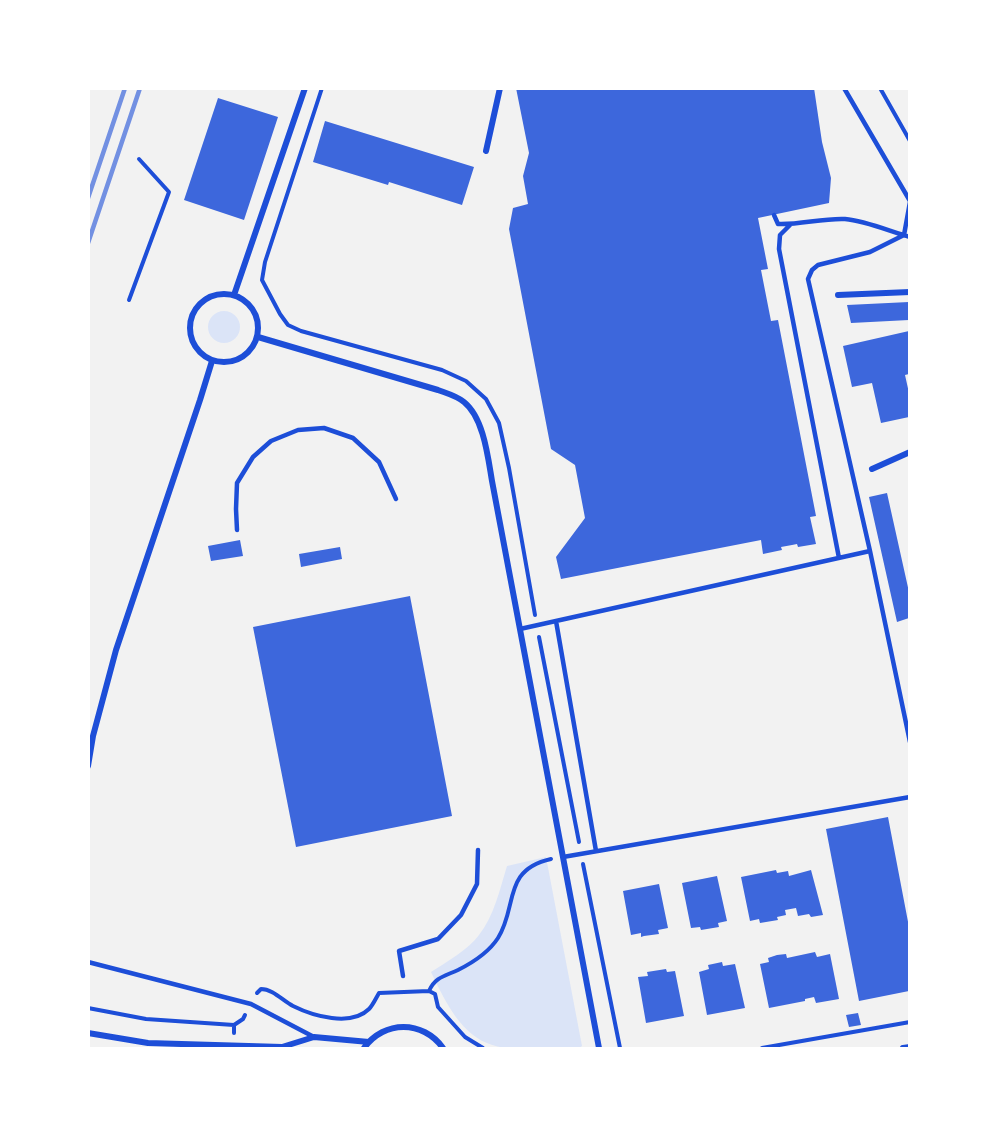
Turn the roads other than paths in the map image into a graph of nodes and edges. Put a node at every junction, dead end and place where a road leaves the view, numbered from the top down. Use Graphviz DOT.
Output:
graph roads {
  1 [pos="305,88"];
  2 [pos="500,88"];
  3 [pos="844,88"];
  4 [pos="486,151"];
  5 [pos="909,202"];
  6 [pos="774,215"];
  7 [pos="790,225"];
  8 [pos="907,236"];
  9 [pos="909,292"];
  10 [pos="234,295"];
  11 [pos="838,295"];
  12 [pos="258,337"];
  13 [pos="212,361"];
  14 [pos="909,452"];
  15 [pos="872,469"];
  16 [pos="396,499"];
  17 [pos="237,530"];
  18 [pos="870,551"];
  19 [pos="839,558"];
  20 [pos="556,621"];
  21 [pos="520,629"];
  22 [pos="909,742"];
  23 [pos="88,766"];
  24 [pos="909,797"];
  25 [pos="478,850"];
  26 [pos="596,851"];
  27 [pos="563,857"];
  28 [pos="88,962"];
  29 [pos="403,976"];
  30 [pos="88,1033"];
  31 [pos="314,1037"];
  32 [pos="369,1042"];
  33 [pos="909,1047"];
  34 [pos="284,1048"];
  35 [pos="364,1048"];
  36 [pos="443,1048"];
  37 [pos="599,1048"];
  38 [pos="903,1048"];
  1 -- 10 [label="street"];
  2 -- 4 [label="street"];
  3 -- 5 [label="lane"];
  5 -- 8 [label="lane"];
  6 -- 7 [label="lane"];
  7 -- 8 [label="lane"];
  7 -- 19 [label="lane"];
  8 -- 18 [label="lane"];
  9 -- 11 [label="street"];
  10 -- 12 [label="street"];
  10 -- 13 [label="street"];
  12 -- 13 [label="street"];
  12 -- 21 [label="street"];
  13 -- 23 [label="street"];
  14 -- 15 [label="street"];
  16 -- 17 [label="lane"];
  18 -- 19 [label="lane"];
  18 -- 22 [label="lane"];
  19 -- 20 [label="lane"];
  20 -- 21 [label="lane"];
  20 -- 26 [label="lane"];
  21 -- 27 [label="street"];
  24 -- 26 [label="lane"];
  25 -- 29 [label="lane"];
  26 -- 27 [label="lane"];
  27 -- 37 [label="street"];
  28 -- 31 [label="lane"];
  30 -- 34 [label="street"];
  31 -- 32 [label="street"];
  31 -- 34 [label="street"];
  32 -- 35 [label="street"];
  32 -- 36 [label="street"];
  33 -- 38 [label="street"];
}
